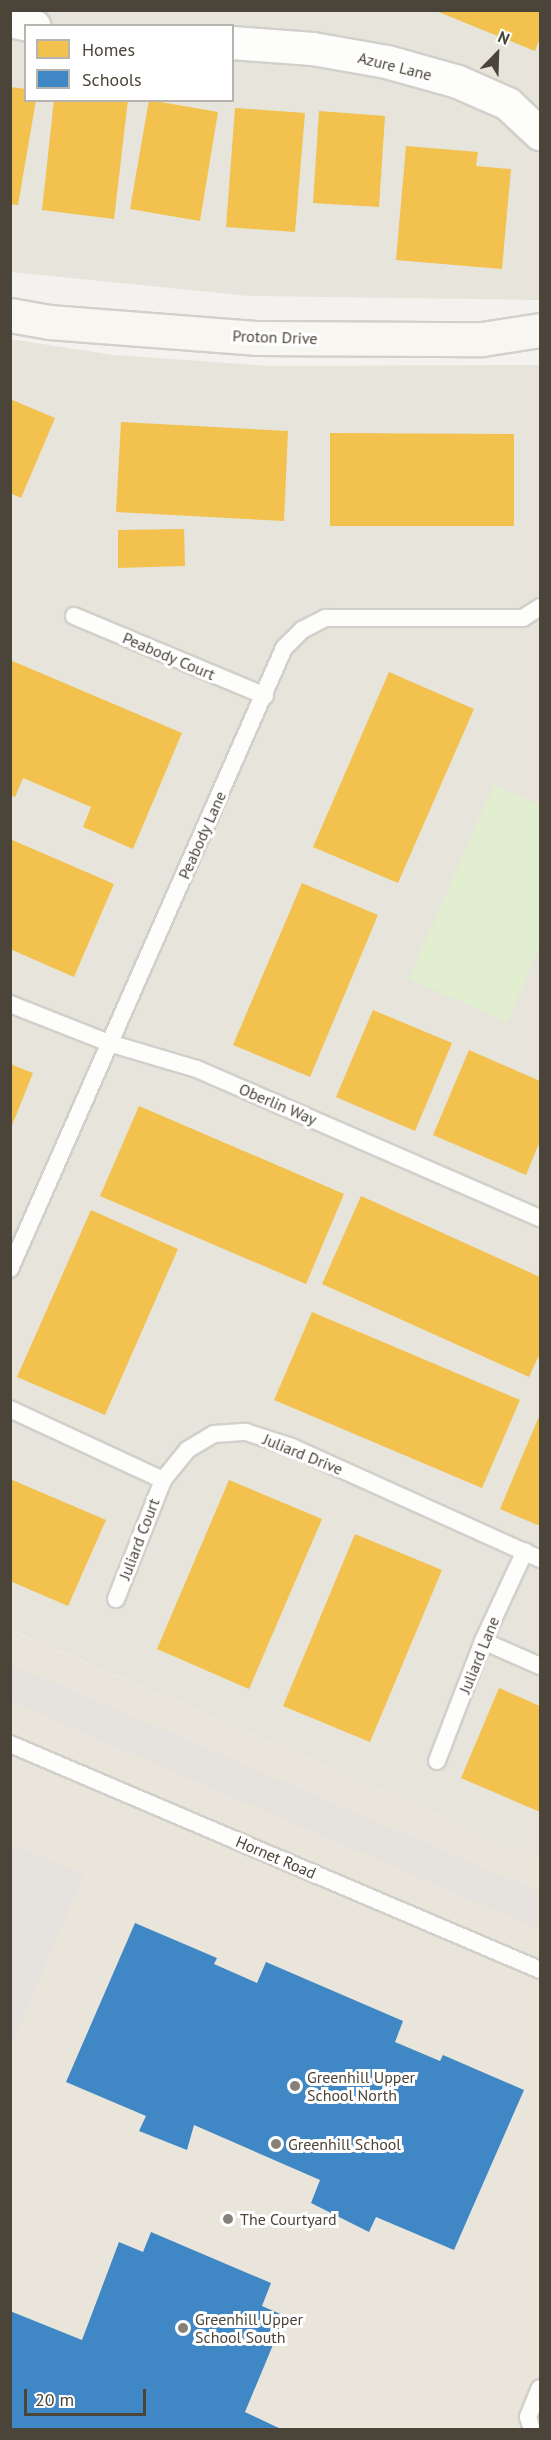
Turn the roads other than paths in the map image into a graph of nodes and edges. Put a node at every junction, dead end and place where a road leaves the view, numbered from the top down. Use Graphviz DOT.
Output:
graph roads {
  1 [pos="234,43"];
  2 [pos="540,134"];
  3 [pos="10,315"];
  4 [pos="540,330"];
  5 [pos="540,607"];
  6 [pos="74,616"];
  7 [pos="264,696"];
  8 [pos="10,1004"];
  9 [pos="109,1043"];
  10 [pos="540,1218"];
  11 [pos="10,1269"];
  12 [pos="10,1409"];
  13 [pos="163,1480"];
  14 [pos="525,1551"];
  15 [pos="540,1559"];
  16 [pos="116,1599"];
  17 [pos="483,1641"];
  18 [pos="540,1666"];
  19 [pos="10,1744"];
  20 [pos="437,1761"];
  21 [pos="540,1970"];
  22 [pos="540,2388"];
  23 [pos="532,2430"];
  1 -- 2 [label="street, Azure Lane"];
  3 -- 4 [label="street, Proton Drive"];
  5 -- 7 [label="lane, Peabody Lane"];
  6 -- 7 [label="lane, Peabody Court"];
  7 -- 9 [label="lane, Peabody Lane"];
  8 -- 9 [label="lane, Oberlin Way"];
  9 -- 10 [label="lane, Oberlin Way"];
  9 -- 11 [label="lane, Peabody Lane"];
  12 -- 13 [label="lane"];
  13 -- 14 [label="lane, Juliard Drive"];
  13 -- 16 [label="lane, Juliard Court"];
  14 -- 15 [label="lane, Juliard Drive"];
  14 -- 17 [label="lane, Juliard Lane"];
  17 -- 18 [label="lane"];
  17 -- 20 [label="lane, Juliard Lane"];
  19 -- 21 [label="lane, Hornet Road"];
  22 -- 23 [label="lane"];
}
